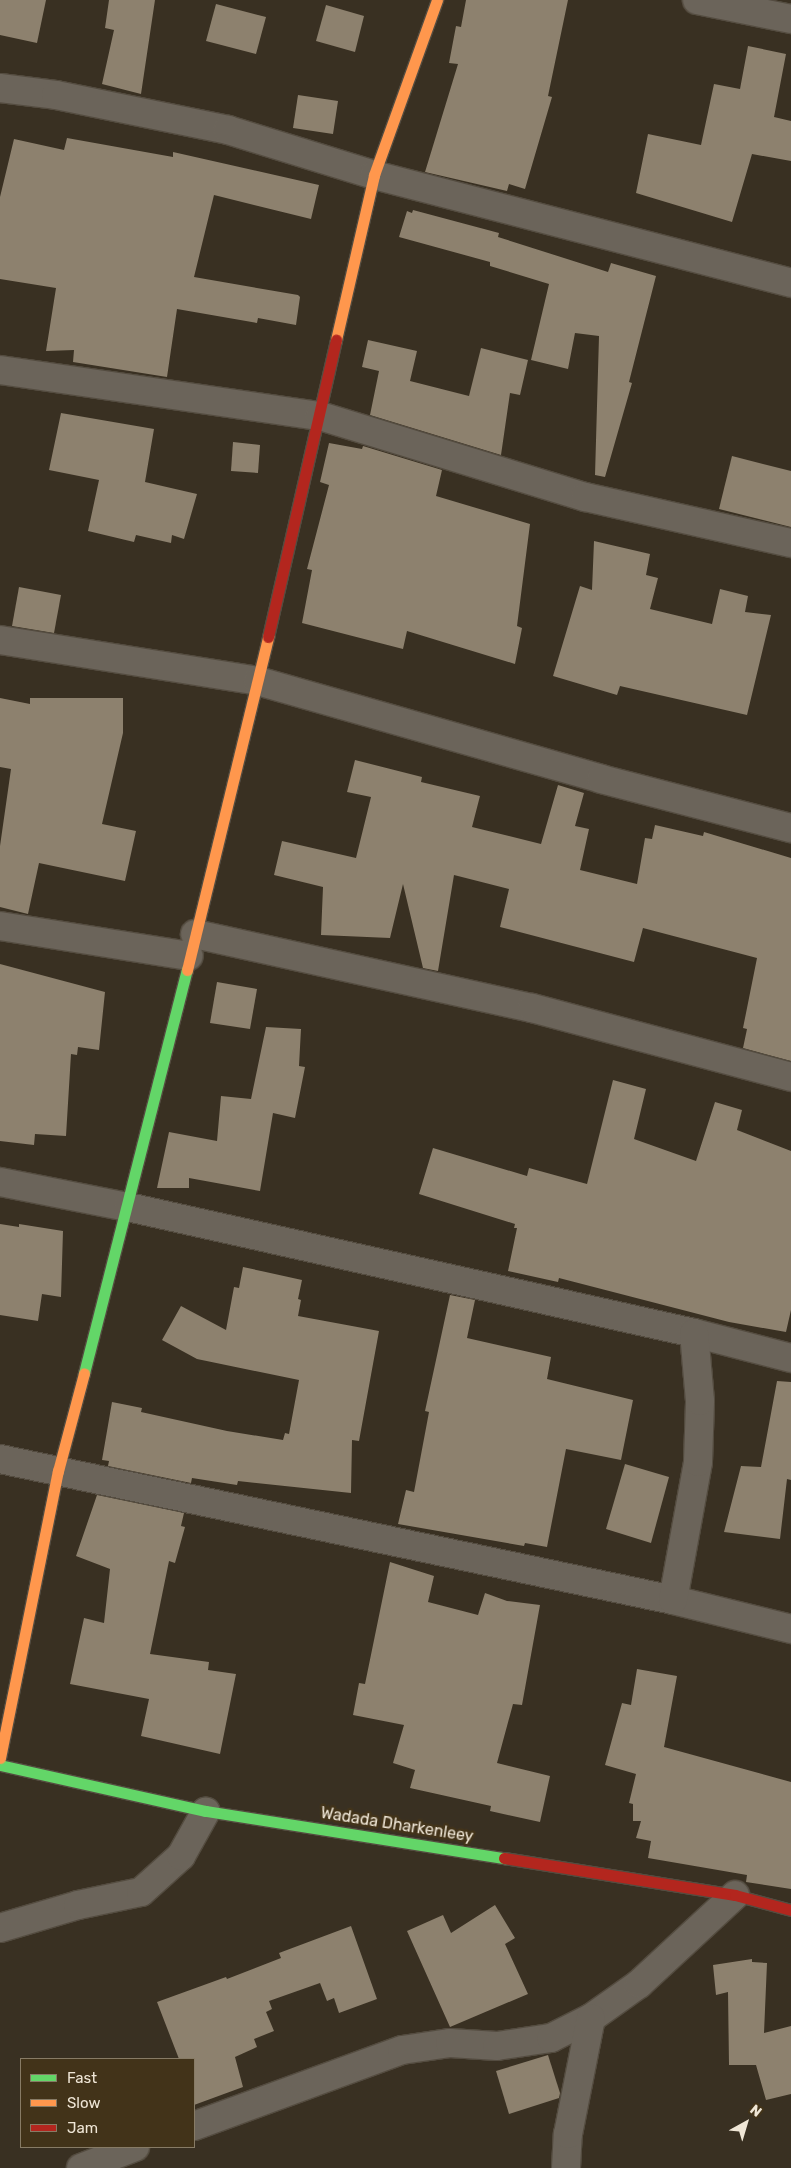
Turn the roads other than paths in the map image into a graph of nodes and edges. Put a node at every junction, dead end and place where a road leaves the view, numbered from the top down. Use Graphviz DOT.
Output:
graph roads {
  1 [pos="436,0"];
  2 [pos="697,0"];
  3 [pos="791,19"];
  4 [pos="0,88"];
  5 [pos="374,175"];
  6 [pos="791,283"];
  7 [pos="0,370"];
  8 [pos="320,416"];
  9 [pos="791,543"];
  10 [pos="0,640"];
  11 [pos="258,681"];
  12 [pos="791,828"];
  13 [pos="0,926"];
  14 [pos="192,945"];
  15 [pos="791,1077"];
  16 [pos="0,1182"];
  17 [pos="128,1207"];
  18 [pos="694,1333"];
  19 [pos="791,1358"];
  20 [pos="0,1459"];
  21 [pos="58,1471"];
  22 [pos="673,1600"];
  23 [pos="791,1629"];
  24 [pos="0,1758"];
  25 [pos="0,1764"];
  26 [pos="206,1811"];
  27 [pos="735,1895"];
  28 [pos="791,1910"];
  29 [pos="0,1928"];
  30 [pos="591,2018"];
  31 [pos="195,2126"];
  32 [pos="132,2148"];
  33 [pos="81,2168"];
  34 [pos="566,2168"];
  1 -- 5 [label="street"];
  2 -- 3 [label="street"];
  4 -- 5 [label="street"];
  5 -- 6 [label="street"];
  5 -- 8 [label="street"];
  7 -- 8 [label="street"];
  8 -- 9 [label="street"];
  8 -- 11 [label="street"];
  10 -- 11 [label="street"];
  11 -- 12 [label="street"];
  11 -- 14 [label="street"];
  13 -- 14 [label="street"];
  14 -- 15 [label="street"];
  14 -- 17 [label="street"];
  16 -- 17 [label="street"];
  17 -- 18 [label="street"];
  17 -- 21 [label="street"];
  18 -- 19 [label="street"];
  18 -- 22 [label="street"];
  20 -- 21 [label="street"];
  21 -- 22 [label="street"];
  21 -- 24 [label="street"];
  22 -- 23 [label="street"];
  25 -- 26 [label="street, Wadada Dharkenleey"];
  26 -- 27 [label="street, Wadada Dharkenleey"];
  26 -- 29 [label="street"];
  27 -- 28 [label="street, Wadada Dharkenleey"];
  27 -- 30 [label="street"];
  30 -- 31 [label="street"];
  30 -- 34 [label="street"];
  32 -- 33 [label="street"];
}
